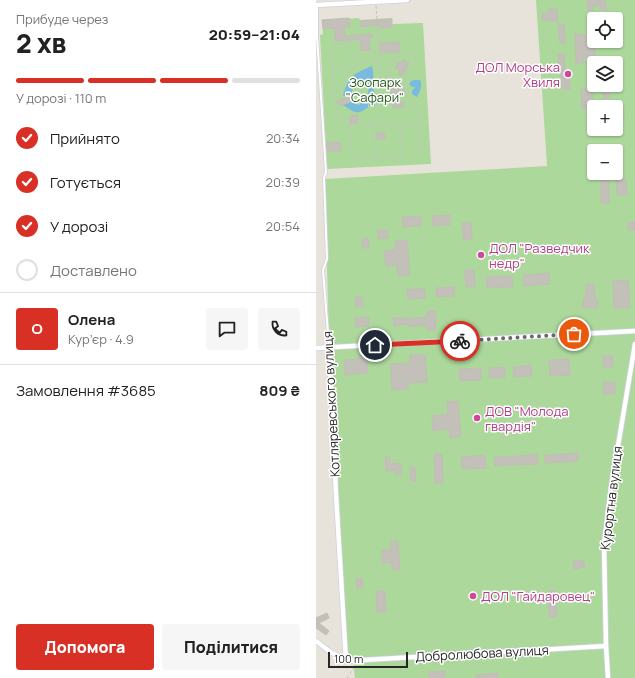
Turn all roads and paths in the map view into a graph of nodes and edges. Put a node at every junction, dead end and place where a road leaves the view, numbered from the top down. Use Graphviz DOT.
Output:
graph roads {
  1 [pos="407,0"];
  2 [pos="376,2"];
  3 [pos="316,5"];
  4 [pos="377,20"];
  5 [pos="377,28"];
  6 [pos="378,40"];
  7 [pos="343,43"];
  8 [pos="400,53"];
  9 [pos="378,54"];
  10 [pos="354,55"];
  11 [pos="379,62"];
  12 [pos="360,63"];
  13 [pos="354,66"];
  14 [pos="379,67"];
  15 [pos="333,72"];
  16 [pos="387,73"];
  17 [pos="405,88"];
  18 [pos="335,95"];
  19 [pos="408,96"];
  20 [pos="381,98"];
  21 [pos="400,122"];
  22 [pos="418,122"];
  23 [pos="373,124"];
  24 [pos="382,124"];
  25 [pos="348,126"];
  26 [pos="401,155"];
  27 [pos="375,157"];
  28 [pos="635,331"];
  29 [pos="635,344"];
  30 [pos="316,348"];
  31 [pos="329,348"];
  32 [pos="635,615"];
  33 [pos="610,633"];
  34 [pos="316,641"];
  35 [pos="606,646"];
  36 [pos="359,660"];
  37 [pos="346,661"];
  38 [pos="347,678"];
  39 [pos="608,678"];
  1 -- 2 [label="street"];
  2 -- 3 [label="street"];
  2 -- 4 [label="path"];
  3 -- 31 [label="lane, Котляревського вулиця"];
  5 -- 6 [label="path"];
  6 -- 7 [label="path"];
  6 -- 9 [label="path"];
  7 -- 10 [label="path"];
  7 -- 15 [label="path"];
  8 -- 9 [label="path"];
  8 -- 16 [label="path"];
  8 -- 17 [label="path"];
  9 -- 10 [label="path"];
  9 -- 11 [label="path"];
  10 -- 12 [label="path"];
  11 -- 12 [label="path"];
  11 -- 14 [label="path"];
  12 -- 13 [label="path"];
  13 -- 15 [label="path"];
  13 -- 18 [label="path"];
  14 -- 16 [label="path"];
  14 -- 20 [label="path"];
  15 -- 18 [label="path"];
  16 -- 17 [label="path"];
  17 -- 19 [label="path"];
  18 -- 25 [label="path"];
  19 -- 20 [label="path"];
  19 -- 22 [label="path"];
  20 -- 24 [label="path"];
  21 -- 22 [label="path"];
  21 -- 24 [label="path"];
  21 -- 26 [label="path"];
  22 -- 26 [label="path"];
  23 -- 24 [label="path"];
  23 -- 25 [label="path"];
  23 -- 27 [label="path"];
  25 -- 27 [label="path"];
  26 -- 27 [label="path"];
  28 -- 31 [label="street"];
  29 -- 35 [label="street, Курортна вулиця"];
  30 -- 31 [label="street"];
  31 -- 37 [label="street, Котляревського вулиця"];
  32 -- 33 [label="path"];
  34 -- 37 [label="street"];
  35 -- 36 [label="street, Добролюбова вулиця"];
  35 -- 39 [label="street, Курортна вулиця"];
  36 -- 37 [label="street, Добролюбова вулиця"];
  36 -- 38 [label="path"];
}
